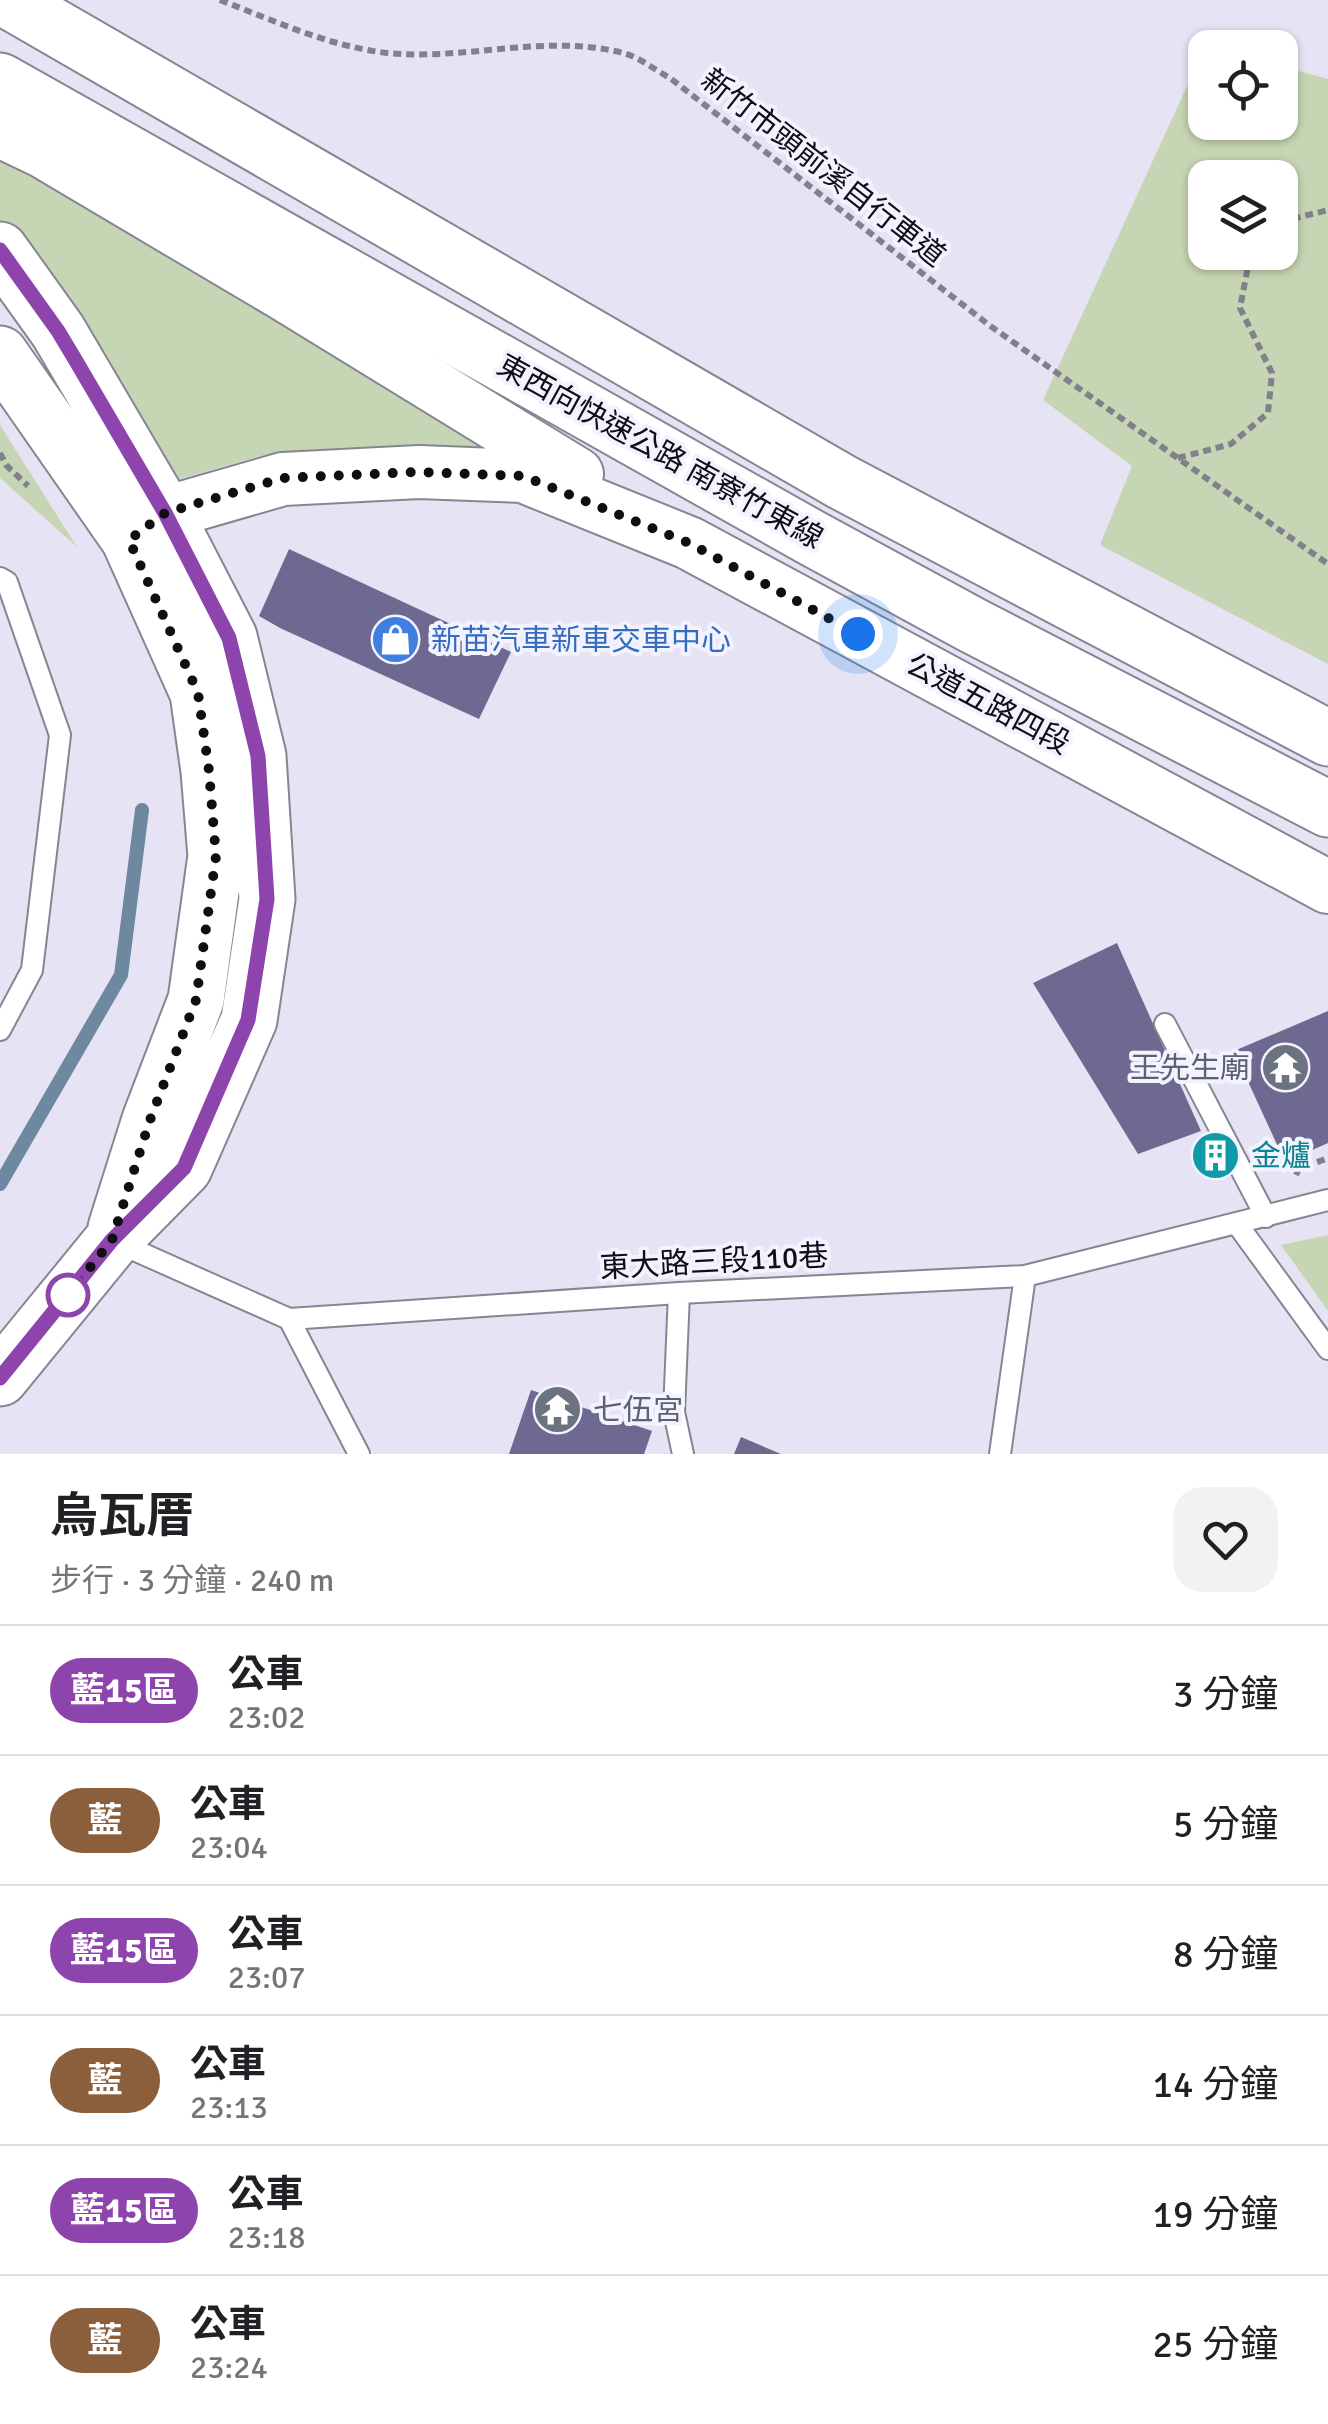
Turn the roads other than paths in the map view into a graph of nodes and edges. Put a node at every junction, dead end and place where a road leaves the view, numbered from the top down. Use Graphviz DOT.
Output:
graph roads {
  1 [pos="8,0"];
  2 [pos="0,81"];
  3 [pos="0,131"];
  4 [pos="0,250"];
  5 [pos="0,354"];
  6 [pos="147,526"];
  7 [pos="689,543"];
  8 [pos="0,578"];
  9 [pos="1328,738"];
  10 [pos="1328,809"];
  11 [pos="1328,887"];
  12 [pos="1165,1024"];
  13 [pos="0,1030"];
  14 [pos="1328,1200"];
  15 [pos="1266,1217"];
  16 [pos="1237,1224"];
  17 [pos="112,1240"];
  18 [pos="1024,1276"];
  19 [pos="679,1293"];
  20 [pos="289,1319"];
  21 [pos="1328,1349"];
  22 [pos="0,1378"];
  23 [pos="359,1454"];
  24 [pos="683,1454"];
  25 [pos="1000,1454"];
  1 -- 9 [label="main road, 東西向快速公路 南寮竹東線"];
  2 -- 10 [label="main road, 東西向快速公路 南寮竹東線"];
  3 -- 7 [label="street"];
  4 -- 6 [label="main road"];
  5 -- 6 [label="main road"];
  6 -- 7 [label="street, 公道五路四段"];
  6 -- 17 [label="main road"];
  7 -- 11 [label="street, 公道五路四段"];
  8 -- 13 [label="lane"];
  12 -- 15 [label="lane"];
  14 -- 15 [label="lane, 東大路三段110巷"];
  15 -- 16 [label="lane, 東大路三段110巷"];
  16 -- 18 [label="lane, 東大路三段110巷"];
  16 -- 21 [label="lane"];
  17 -- 20 [label="lane, 東大路三段110巷"];
  17 -- 22 [label="main road"];
  18 -- 19 [label="lane, 東大路三段110巷"];
  18 -- 25 [label="lane"];
  19 -- 20 [label="lane, 東大路三段110巷"];
  19 -- 24 [label="lane"];
  20 -- 23 [label="lane"];
}
